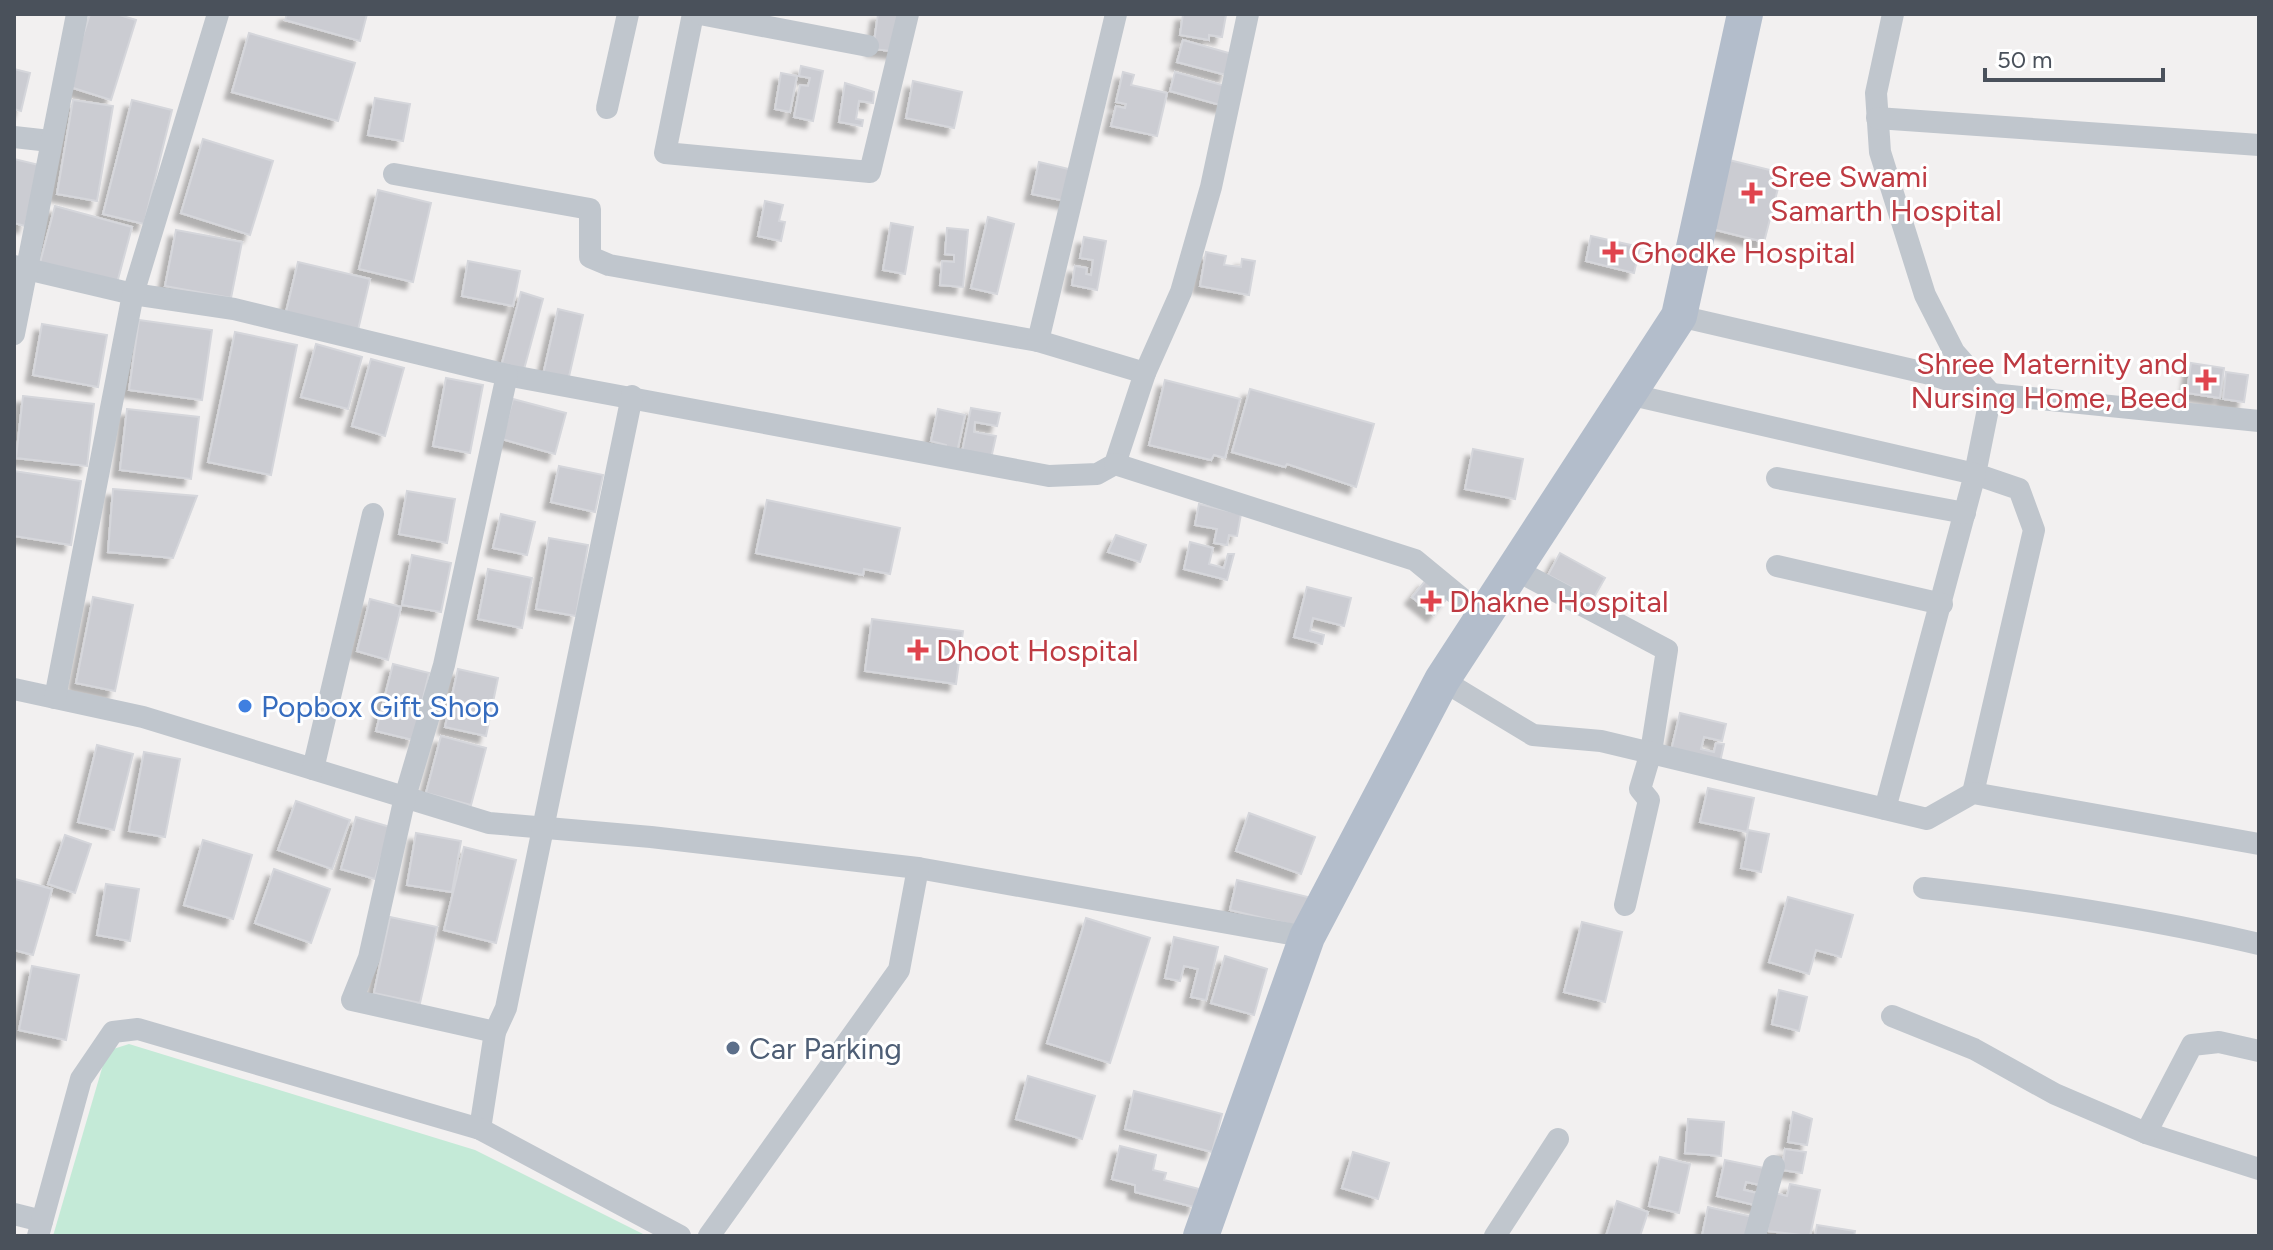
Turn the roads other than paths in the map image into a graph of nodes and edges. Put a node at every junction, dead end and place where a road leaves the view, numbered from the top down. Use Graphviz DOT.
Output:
graph roads {
  1 [pos="77,14"];
  2 [pos="218,14"];
  3 [pos="628,14"];
  4 [pos="693,14"];
  5 [pos="700,14"];
  6 [pos="908,14"];
  7 [pos="1116,14"];
  8 [pos="1248,14"];
  9 [pos="1745,14"];
  10 [pos="1893,14"];
  11 [pos="868,46"];
  12 [pos="607,108"];
  13 [pos="1877,118"];
  14 [pos="14,137"];
  15 [pos="50,141"];
  16 [pos="2259,145"];
  17 [pos="394,174"];
  18 [pos="21,268"];
  19 [pos="133,294"];
  20 [pos="1679,316"];
  21 [pos="14,334"];
  22 [pos="1038,341"];
  23 [pos="1145,373"];
  24 [pos="507,375"];
  25 [pos="1628,394"];
  26 [pos="1991,394"];
  27 [pos="632,396"];
  28 [pos="2259,421"];
  29 [pos="1115,464"];
  30 [pos="1975,474"];
  31 [pos="1777,478"];
  32 [pos="1965,513"];
  33 [pos="373,514"];
  34 [pos="1777,566"];
  35 [pos="1514,569"];
  36 [pos="1942,604"];
  37 [pos="1483,616"];
  38 [pos="1442,680"];
  39 [pos="14,689"];
  40 [pos="55,698"];
  41 [pos="1651,752"];
  42 [pos="313,769"];
  43 [pos="1973,793"];
  44 [pos="405,797"];
  45 [pos="1885,809"];
  46 [pos="542,828"];
  47 [pos="2259,844"];
  48 [pos="918,868"];
  49 [pos="1924,888"];
  50 [pos="1625,905"];
  51 [pos="1307,937"];
  52 [pos="2259,944"];
  53 [pos="1892,1016"];
  54 [pos="495,1032"];
  55 [pos="2259,1051"];
  56 [pos="480,1129"];
  57 [pos="2146,1133"];
  58 [pos="1558,1139"];
  59 [pos="1774,1166"];
  60 [pos="2259,1169"];
  61 [pos="14,1214"];
  62 [pos="40,1229"];
  63 [pos="680,1236"];
  64 [pos="709,1236"];
  65 [pos="1201,1236"];
  66 [pos="1495,1236"];
  67 [pos="1755,1236"];
  1 -- 15 [label="street"];
  2 -- 19 [label="street"];
  3 -- 12 [label="street"];
  4 -- 6 [label="street"];
  5 -- 11 [label="street"];
  7 -- 22 [label="street"];
  8 -- 23 [label="street"];
  9 -- 20 [label="main road"];
  10 -- 13 [label="street"];
  13 -- 16 [label="street"];
  13 -- 26 [label="street"];
  14 -- 15 [label="street"];
  15 -- 18 [label="street"];
  17 -- 22 [label="street"];
  18 -- 19 [label="street"];
  18 -- 21 [label="street"];
  19 -- 24 [label="street"];
  19 -- 40 [label="street"];
  20 -- 25 [label="main road"];
  20 -- 26 [label="street"];
  22 -- 23 [label="street"];
  23 -- 29 [label="street"];
  24 -- 27 [label="street"];
  24 -- 44 [label="street"];
  25 -- 30 [label="street"];
  25 -- 35 [label="main road"];
  26 -- 28 [label="street"];
  26 -- 30 [label="street"];
  27 -- 29 [label="street"];
  27 -- 46 [label="street"];
  29 -- 37 [label="street"];
  30 -- 32 [label="street"];
  30 -- 43 [label="street"];
  31 -- 32 [label="street"];
  32 -- 36 [label="street"];
  33 -- 42 [label="street"];
  34 -- 36 [label="street"];
  35 -- 37 [label="main road"];
  35 -- 41 [label="street"];
  36 -- 45 [label="street"];
  37 -- 38 [label="main road"];
  38 -- 41 [label="street"];
  38 -- 51 [label="main road"];
  39 -- 40 [label="street"];
  40 -- 42 [label="street"];
  41 -- 45 [label="street"];
  41 -- 50 [label="street"];
  42 -- 44 [label="street"];
  43 -- 45 [label="street"];
  43 -- 47 [label="street"];
  44 -- 46 [label="street"];
  44 -- 54 [label="street"];
  46 -- 48 [label="street"];
  46 -- 54 [label="street"];
  48 -- 51 [label="street"];
  48 -- 64 [label="street"];
  49 -- 52 [label="street"];
  51 -- 65 [label="main road"];
  53 -- 57 [label="street"];
  54 -- 56 [label="street"];
  55 -- 57 [label="street"];
  56 -- 62 [label="street"];
  56 -- 63 [label="street"];
  57 -- 60 [label="street"];
  58 -- 66 [label="street"];
  59 -- 67 [label="street"];
  61 -- 62 [label="street"];
}
